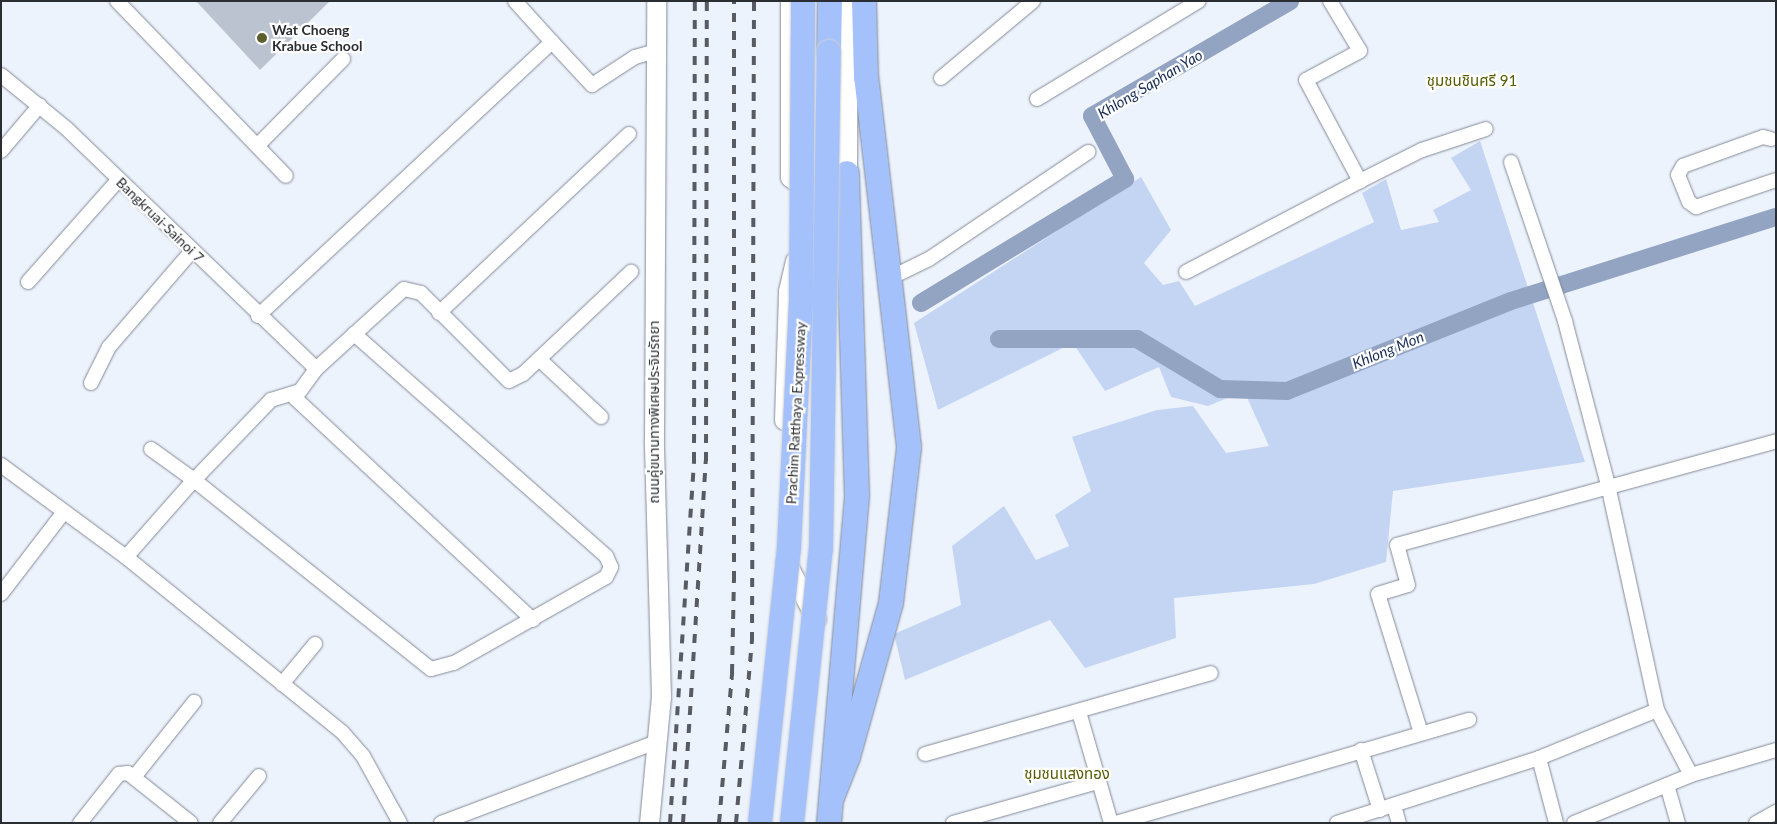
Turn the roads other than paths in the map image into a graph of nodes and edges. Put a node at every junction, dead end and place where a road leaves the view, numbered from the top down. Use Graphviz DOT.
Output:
graph roads {
  1 [pos="117,1"];
  2 [pos="515,1"];
  3 [pos="656,1"];
  4 [pos="790,1"];
  5 [pos="803,1"];
  6 [pos="830,1"];
  7 [pos="848,1"];
  8 [pos="864,1"];
  9 [pos="1032,1"];
  10 [pos="1199,1"];
  11 [pos="1330,1"];
  12 [pos="552,42"];
  13 [pos="656,51"];
  14 [pos="343,60"];
  15 [pos="1,75"];
  16 [pos="941,78"];
  17 [pos="1037,99"];
  18 [pos="40,105"];
  19 [pos="1486,129"];
  20 [pos="629,134"];
  21 [pos="1771,139"];
  22 [pos="258,145"];
  23 [pos="1,151"];
  24 [pos="1088,152"];
  25 [pos="1511,162"];
  26 [pos="847,173"];
  27 [pos="286,176"];
  28 [pos="119,179"];
  29 [pos="1776,180"];
  30 [pos="1360,181"];
  31 [pos="824,192"];
  32 [pos="192,251"];
  33 [pos="631,272"];
  34 [pos="1186,272"];
  35 [pos="890,278"];
  36 [pos="28,282"];
  37 [pos="439,313"];
  38 [pos="258,316"];
  39 [pos="354,334"];
  40 [pos="539,359"];
  41 [pos="316,369"];
  42 [pos="91,383"];
  43 [pos="297,392"];
  44 [pos="601,417"];
  45 [pos="1776,441"];
  46 [pos="151,449"];
  47 [pos="1,465"];
  48 [pos="194,480"];
  49 [pos="1608,485"];
  50 [pos="64,512"];
  51 [pos="126,557"];
  52 [pos="1,594"];
  53 [pos="533,620"];
  54 [pos="315,644"];
  55 [pos="1211,673"];
  56 [pos="282,684"];
  57 [pos="194,702"];
  58 [pos="1658,710"];
  59 [pos="1079,712"];
  60 [pos="1469,720"];
  61 [pos="1421,733"];
  62 [pos="654,743"];
  63 [pos="1361,750"];
  64 [pos="1776,750"];
  65 [pos="925,754"];
  66 [pos="1539,758"];
  67 [pos="135,776"];
  68 [pos="258,776"];
  69 [pos="1691,776"];
  70 [pos="1098,782"];
  71 [pos="1667,785"];
  72 [pos="1394,806"];
  73 [pos="1380,810"];
  74 [pos="830,811"];
  75 [pos="1776,812"];
  76 [pos="80,823"];
  77 [pos="191,823"];
  78 [pos="220,823"];
  79 [pos="400,823"];
  80 [pos="441,823"];
  81 [pos="649,823"];
  82 [pos="760,823"];
  83 [pos="792,823"];
  84 [pos="803,823"];
  85 [pos="953,823"];
  86 [pos="1111,823"];
  87 [pos="1116,823"];
  88 [pos="1337,823"];
  89 [pos="1399,823"];
  90 [pos="1556,823"];
  91 [pos="1574,823"];
  92 [pos="1678,823"];
  93 [pos="1756,823"];
  1 -- 22 [label="street"];
  2 -- 12 [label="street"];
  3 -- 13 [label="main road, ถนนคู่ขนานทางพิเศษประจิมรัถยา"];
  4 -- 31 [label="main road"];
  5 -- 82 [label="highway, Prachim Ratthaya Expressway, bridge"];
  6 -- 83 [label="highway, Prachim Ratthaya Expressway, bridge"];
  7 -- 26 [label="main road"];
  8 -- 35 [label="highway"];
  9 -- 16 [label="street"];
  10 -- 17 [label="street"];
  11 -- 30 [label="street"];
  12 -- 13 [label="street"];
  12 -- 38 [label="street"];
  13 -- 62 [label="main road, ถนนคู่ขนานทางพิเศษประจิมรัถยา"];
  14 -- 22 [label="street"];
  15 -- 18 [label="street, Bangkruai-Sainoi 7"];
  18 -- 23 [label="street"];
  18 -- 28 [label="street, Bangkruai-Sainoi 7"];
  19 -- 30 [label="street"];
  20 -- 37 [label="street"];
  21 -- 29 [label="street"];
  22 -- 27 [label="street"];
  24 -- 35 [label="street"];
  25 -- 49 [label="street"];
  26 -- 31 [label="main road"];
  26 -- 74 [label="highway"];
  28 -- 32 [label="street, Bangkruai-Sainoi 7"];
  28 -- 36 [label="street"];
  30 -- 34 [label="street"];
  31 -- 84 [label="main road"];
  32 -- 38 [label="street, Bangkruai-Sainoi 7"];
  32 -- 42 [label="street"];
  33 -- 40 [label="street"];
  35 -- 74 [label="highway"];
  37 -- 39 [label="street"];
  37 -- 40 [label="street"];
  38 -- 41 [label="street, Bangkruai-Sainoi 7"];
  39 -- 41 [label="street"];
  39 -- 53 [label="street"];
  40 -- 44 [label="street"];
  41 -- 43 [label="street"];
  43 -- 48 [label="street"];
  43 -- 53 [label="street"];
  45 -- 49 [label="street"];
  46 -- 48 [label="street"];
  47 -- 50 [label="street"];
  48 -- 51 [label="street"];
  48 -- 53 [label="street"];
  49 -- 58 [label="street"];
  49 -- 61 [label="street"];
  50 -- 51 [label="street"];
  50 -- 52 [label="street"];
  51 -- 56 [label="street"];
  54 -- 56 [label="street"];
  55 -- 59 [label="street"];
  56 -- 79 [label="street"];
  57 -- 67 [label="street"];
  58 -- 66 [label="street"];
  58 -- 69 [label="street"];
  59 -- 65 [label="street"];
  59 -- 70 [label="street"];
  60 -- 61 [label="street"];
  61 -- 63 [label="street"];
  62 -- 80 [label="street"];
  62 -- 81 [label="main road, ถนนคู่ขนานทางพิเศษประจิมรัถยา"];
  63 -- 73 [label="street"];
  63 -- 87 [label="street"];
  64 -- 69 [label="street"];
  66 -- 72 [label="street"];
  66 -- 90 [label="street"];
  67 -- 76 [label="street"];
  67 -- 77 [label="street"];
  68 -- 78 [label="street"];
  69 -- 71 [label="street"];
  70 -- 85 [label="street"];
  70 -- 86 [label="street"];
  71 -- 91 [label="street"];
  71 -- 92 [label="street"];
  72 -- 73 [label="street"];
  72 -- 89 [label="street"];
  73 -- 88 [label="street"];
  75 -- 93 [label="street"];
}
